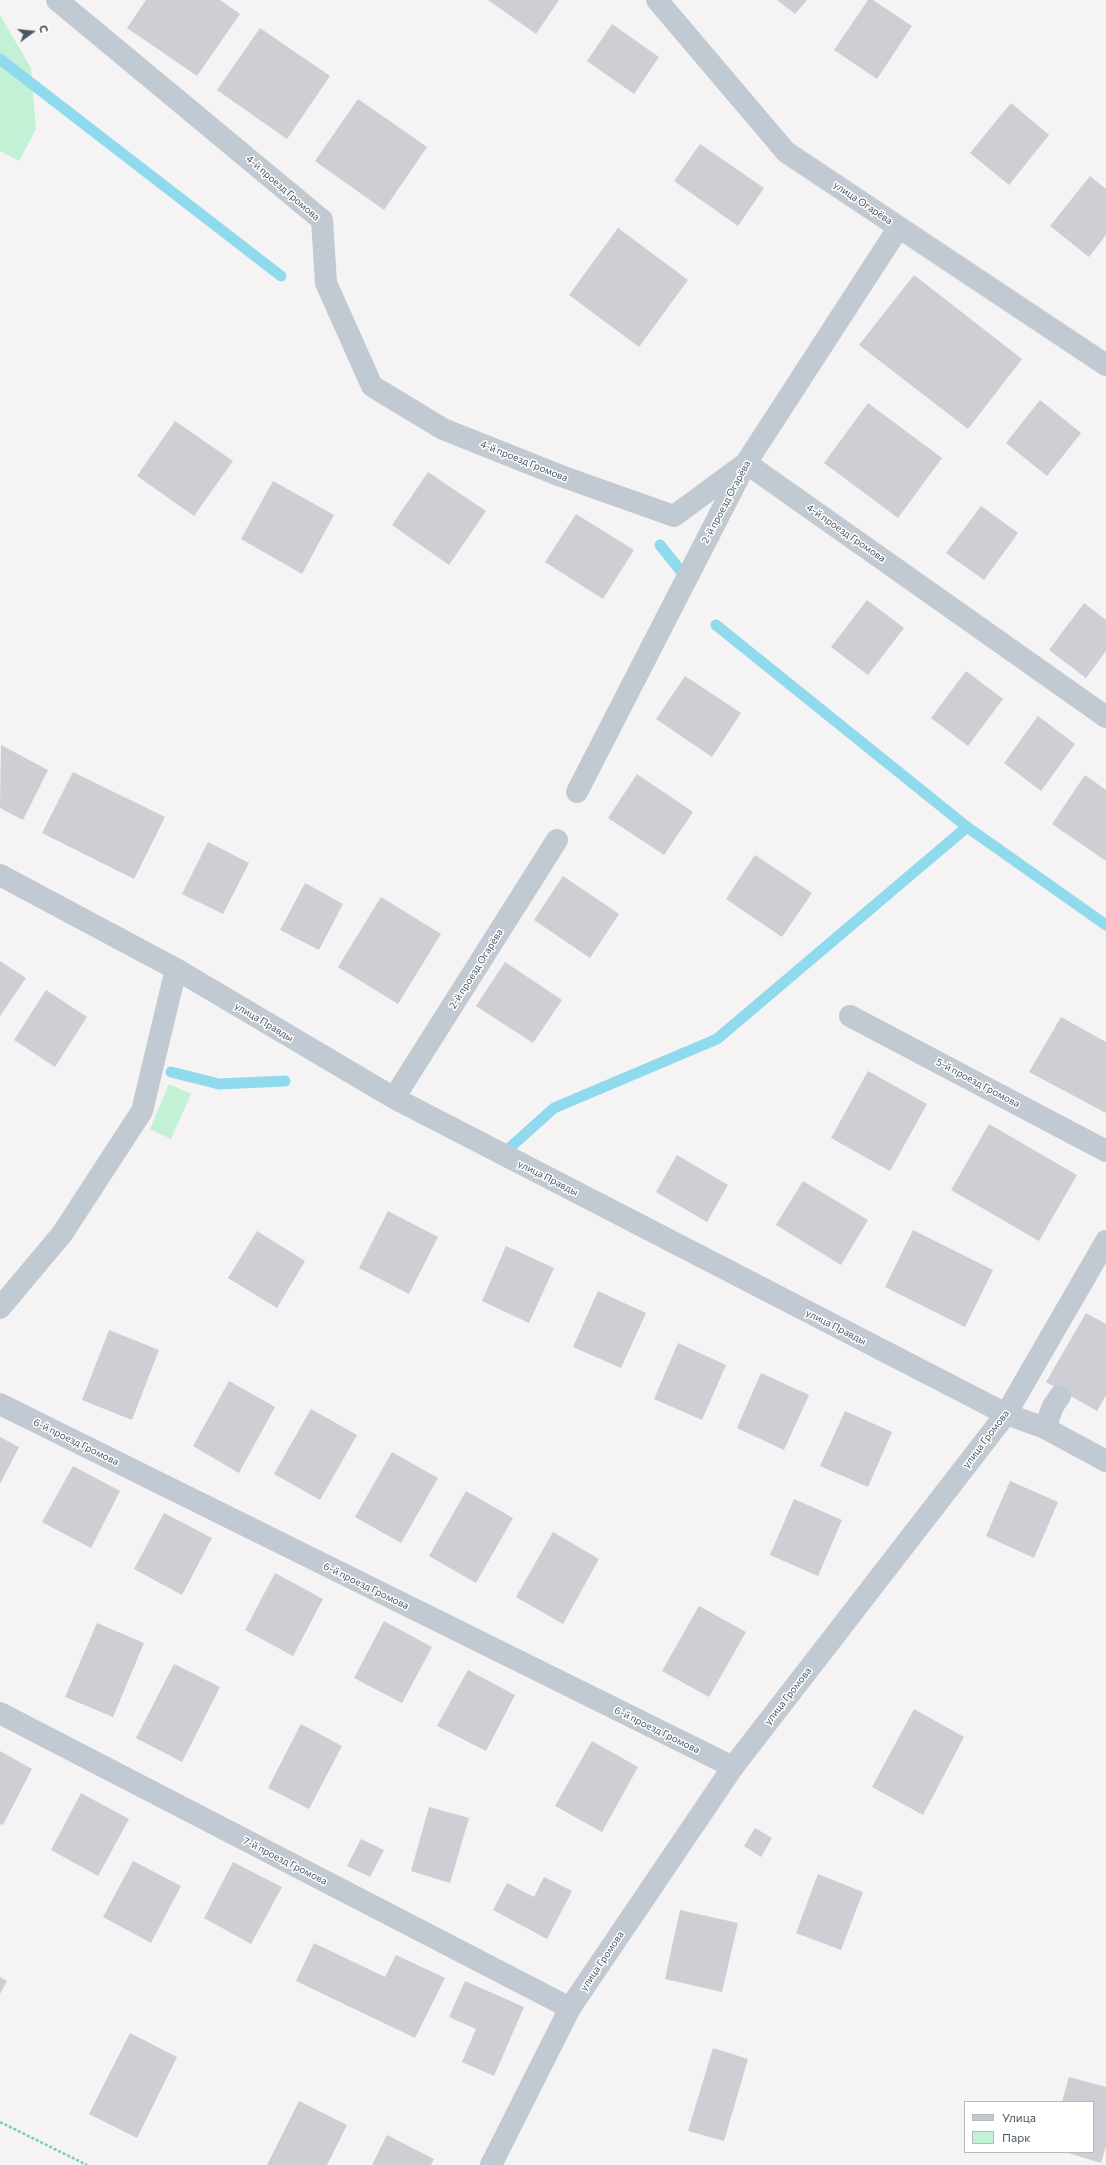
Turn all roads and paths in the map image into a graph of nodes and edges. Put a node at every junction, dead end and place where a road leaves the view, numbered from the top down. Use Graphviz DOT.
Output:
graph roads {
  1 [pos="58,0"];
  2 [pos="657,0"];
  3 [pos="899,227"];
  4 [pos="1106,366"];
  5 [pos="746,463"];
  6 [pos="1106,717"];
  7 [pos="577,792"];
  8 [pos="557,840"];
  9 [pos="0,875"];
  10 [pos="176,969"];
  11 [pos="850,1016"];
  12 [pos="394,1098"];
  13 [pos="1106,1151"];
  14 [pos="1105,1246"];
  15 [pos="0,1308"];
  16 [pos="1060,1396"];
  17 [pos="0,1404"];
  18 [pos="1006,1414"];
  19 [pos="1045,1428"];
  20 [pos="1106,1461"];
  21 [pos="0,1713"];
  22 [pos="733,1767"];
  23 [pos="570,2008"];
  24 [pos="0,2122"];
  25 [pos="87,2165"];
  26 [pos="491,2165"];
  1 -- 5 [label="street, 4-й проезд Громова"];
  2 -- 3 [label="street, улица Огарёва"];
  3 -- 4 [label="street, улица Огарёва"];
  3 -- 5 [label="street, 2-й проезд Огарёва"];
  5 -- 6 [label="street, 4-й проезд Громова"];
  5 -- 7 [label="street, 2-й проезд Огарёва"];
  8 -- 12 [label="street, 2-й проезд Огарёва"];
  9 -- 10 [label="street, улица Правды"];
  10 -- 12 [label="street, улица Правды"];
  10 -- 15 [label="street"];
  11 -- 13 [label="street, 5-й проезд Громова"];
  12 -- 18 [label="street, улица Правды"];
  14 -- 18 [label="street, улица Громова"];
  16 -- 19 [label="street"];
  17 -- 22 [label="street, 6-й проезд Громова"];
  18 -- 19 [label="street, улица Правды"];
  18 -- 22 [label="street, улица Громова"];
  19 -- 20 [label="street, улица Правды"];
  21 -- 23 [label="street, 7-й проезд Громова"];
  22 -- 23 [label="street, улица Громова"];
  23 -- 26 [label="street, улица Громова"];
  24 -- 25 [label="path"];
}
